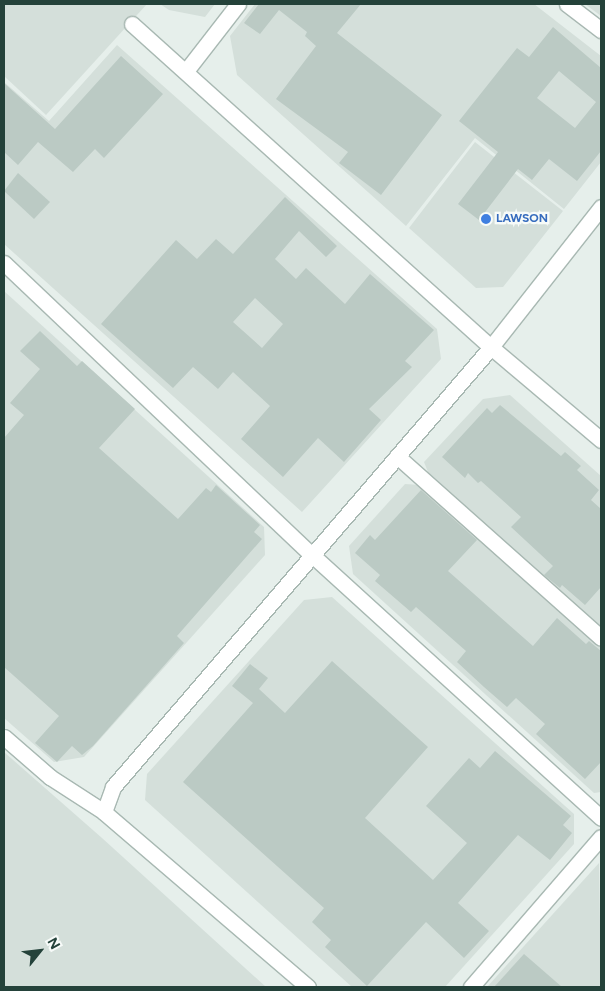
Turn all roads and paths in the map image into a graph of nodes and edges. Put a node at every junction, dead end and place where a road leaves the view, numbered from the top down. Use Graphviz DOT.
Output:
graph roads {
  1 [pos="238,4"];
  2 [pos="567,4"];
  3 [pos="132,24"];
  4 [pos="601,30"];
  5 [pos="186,71"];
  6 [pos="601,207"];
  7 [pos="4,263"];
  8 [pos="490,347"];
  9 [pos="601,440"];
  10 [pos="397,456"];
  11 [pos="311,554"];
  12 [pos="601,638"];
  13 [pos="4,737"];
  14 [pos="104,812"];
  15 [pos="601,818"];
  16 [pos="601,837"];
  17 [pos="308,987"];
  18 [pos="471,987"];
  1 -- 5 [label="street"];
  2 -- 4 [label="street"];
  3 -- 5 [label="street"];
  5 -- 8 [label="street"];
  6 -- 8 [label="street"];
  7 -- 11 [label="street"];
  8 -- 9 [label="street"];
  8 -- 10 [label="street"];
  10 -- 11 [label="street"];
  10 -- 12 [label="street"];
  11 -- 14 [label="street"];
  11 -- 15 [label="street"];
  13 -- 14 [label="street"];
  14 -- 17 [label="street"];
  16 -- 18 [label="street"];
}
